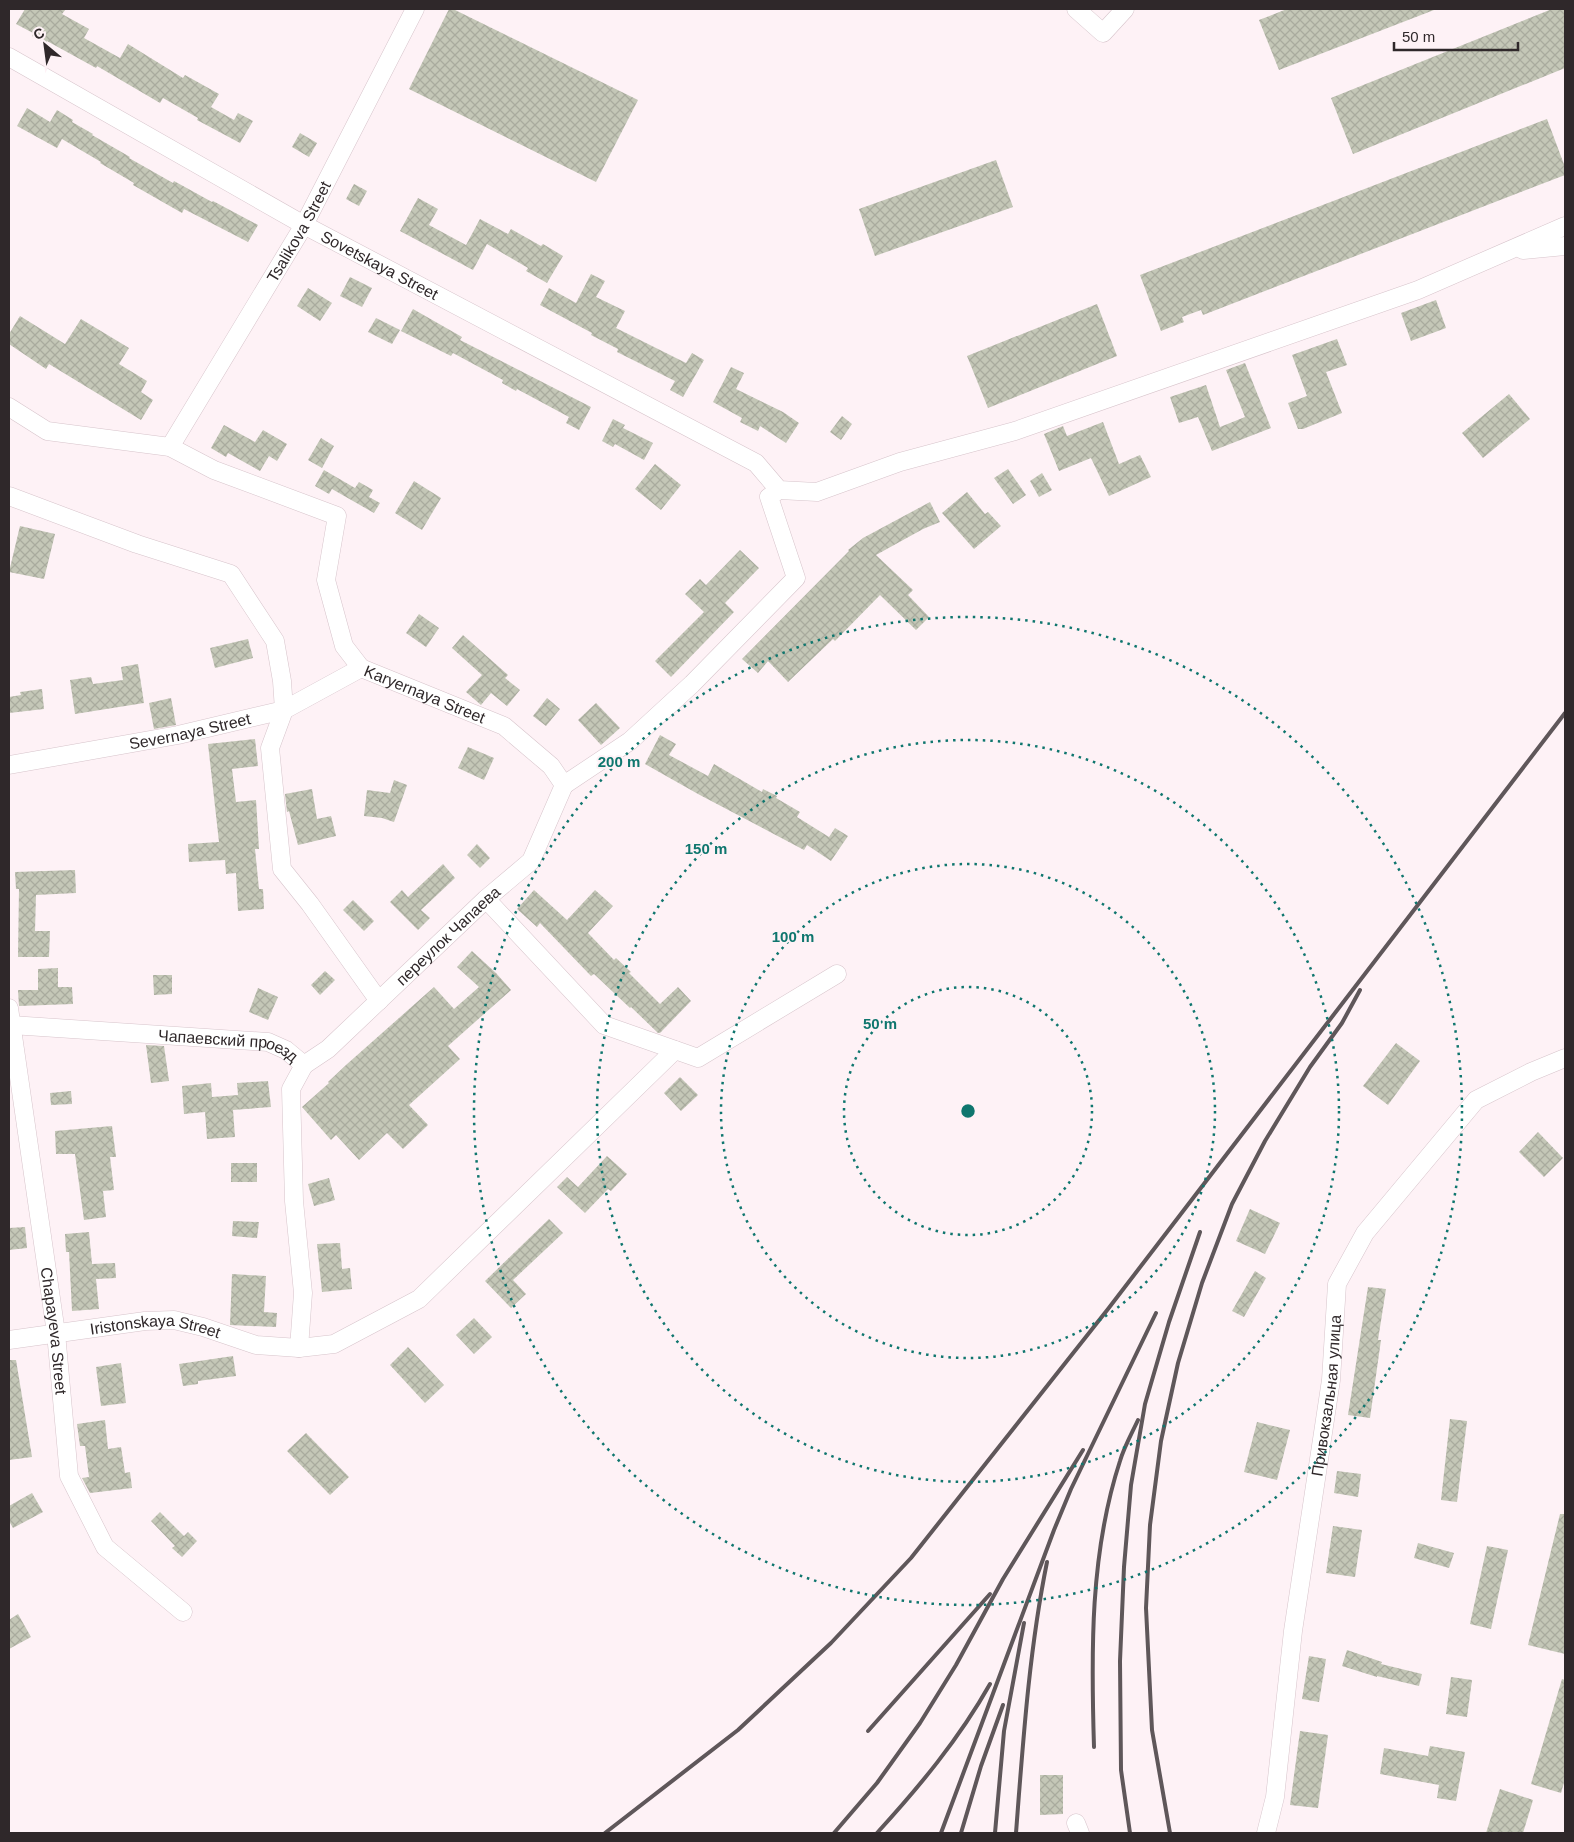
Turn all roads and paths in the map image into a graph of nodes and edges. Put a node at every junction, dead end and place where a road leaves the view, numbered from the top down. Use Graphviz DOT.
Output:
graph roads {
  1 [pos="415,9"];
  2 [pos="1076,9"];
  3 [pos="1126,9"];
  4 [pos="9,57"];
  5 [pos="304,224"];
  6 [pos="1565,226"];
  7 [pos="1565,246"];
  8 [pos="1508,251"];
  9 [pos="9,407"];
  10 [pos="170,446"];
  11 [pos="779,490"];
  12 [pos="9,496"];
  13 [pos="361,668"];
  14 [pos="284,710"];
  15 [pos="9,765"];
  16 [pos="564,785"];
  17 [pos="486,899"];
  18 [pos="837,974"];
  19 [pos="379,1001"];
  20 [pos="10,1016"];
  21 [pos="675,1050"];
  22 [pos="1565,1058"];
  23 [pos="304,1065"];
  24 [pos="56,1333"];
  25 [pos="9,1340"];
  26 [pos="299,1348"];
  27 [pos="183,1612"];
  28 [pos="1266,1833"];
  1 -- 5 [label="street, Tsalikova Street"];
  2 -- 3 [label="street"];
  4 -- 5 [label="street, Sovetskaya Street"];
  5 -- 10 [label="street, Tsalikova Street"];
  5 -- 11 [label="street, Sovetskaya Street"];
  6 -- 8 [label="street"];
  7 -- 8 [label="street"];
  8 -- 11 [label="street"];
  9 -- 10 [label="street, Karyernaya Street"];
  10 -- 13 [label="street, Karyernaya Street"];
  11 -- 16 [label="street"];
  12 -- 14 [label="street"];
  13 -- 14 [label="street, Severnaya Street"];
  13 -- 16 [label="street, Karyernaya Street"];
  14 -- 15 [label="street, Severnaya Street"];
  14 -- 19 [label="street"];
  16 -- 17 [label="street, переулок Чапаева"];
  17 -- 19 [label="street, переулок Чапаева"];
  17 -- 21 [label="street"];
  18 -- 21 [label="street"];
  19 -- 23 [label="street, переулок Чапаева"];
  20 -- 23 [label="street, Чапаевский проезд"];
  20 -- 24 [label="street, Chapayeva Street"];
  21 -- 26 [label="street, Iristonskaya Street"];
  22 -- 28 [label="street, Привокзальная улица"];
  23 -- 26 [label="street, Чапаевский проезд"];
  24 -- 25 [label="street, Iristonskaya Street"];
  24 -- 26 [label="street, Iristonskaya Street"];
  24 -- 27 [label="street, Chapayeva Street"];
}
